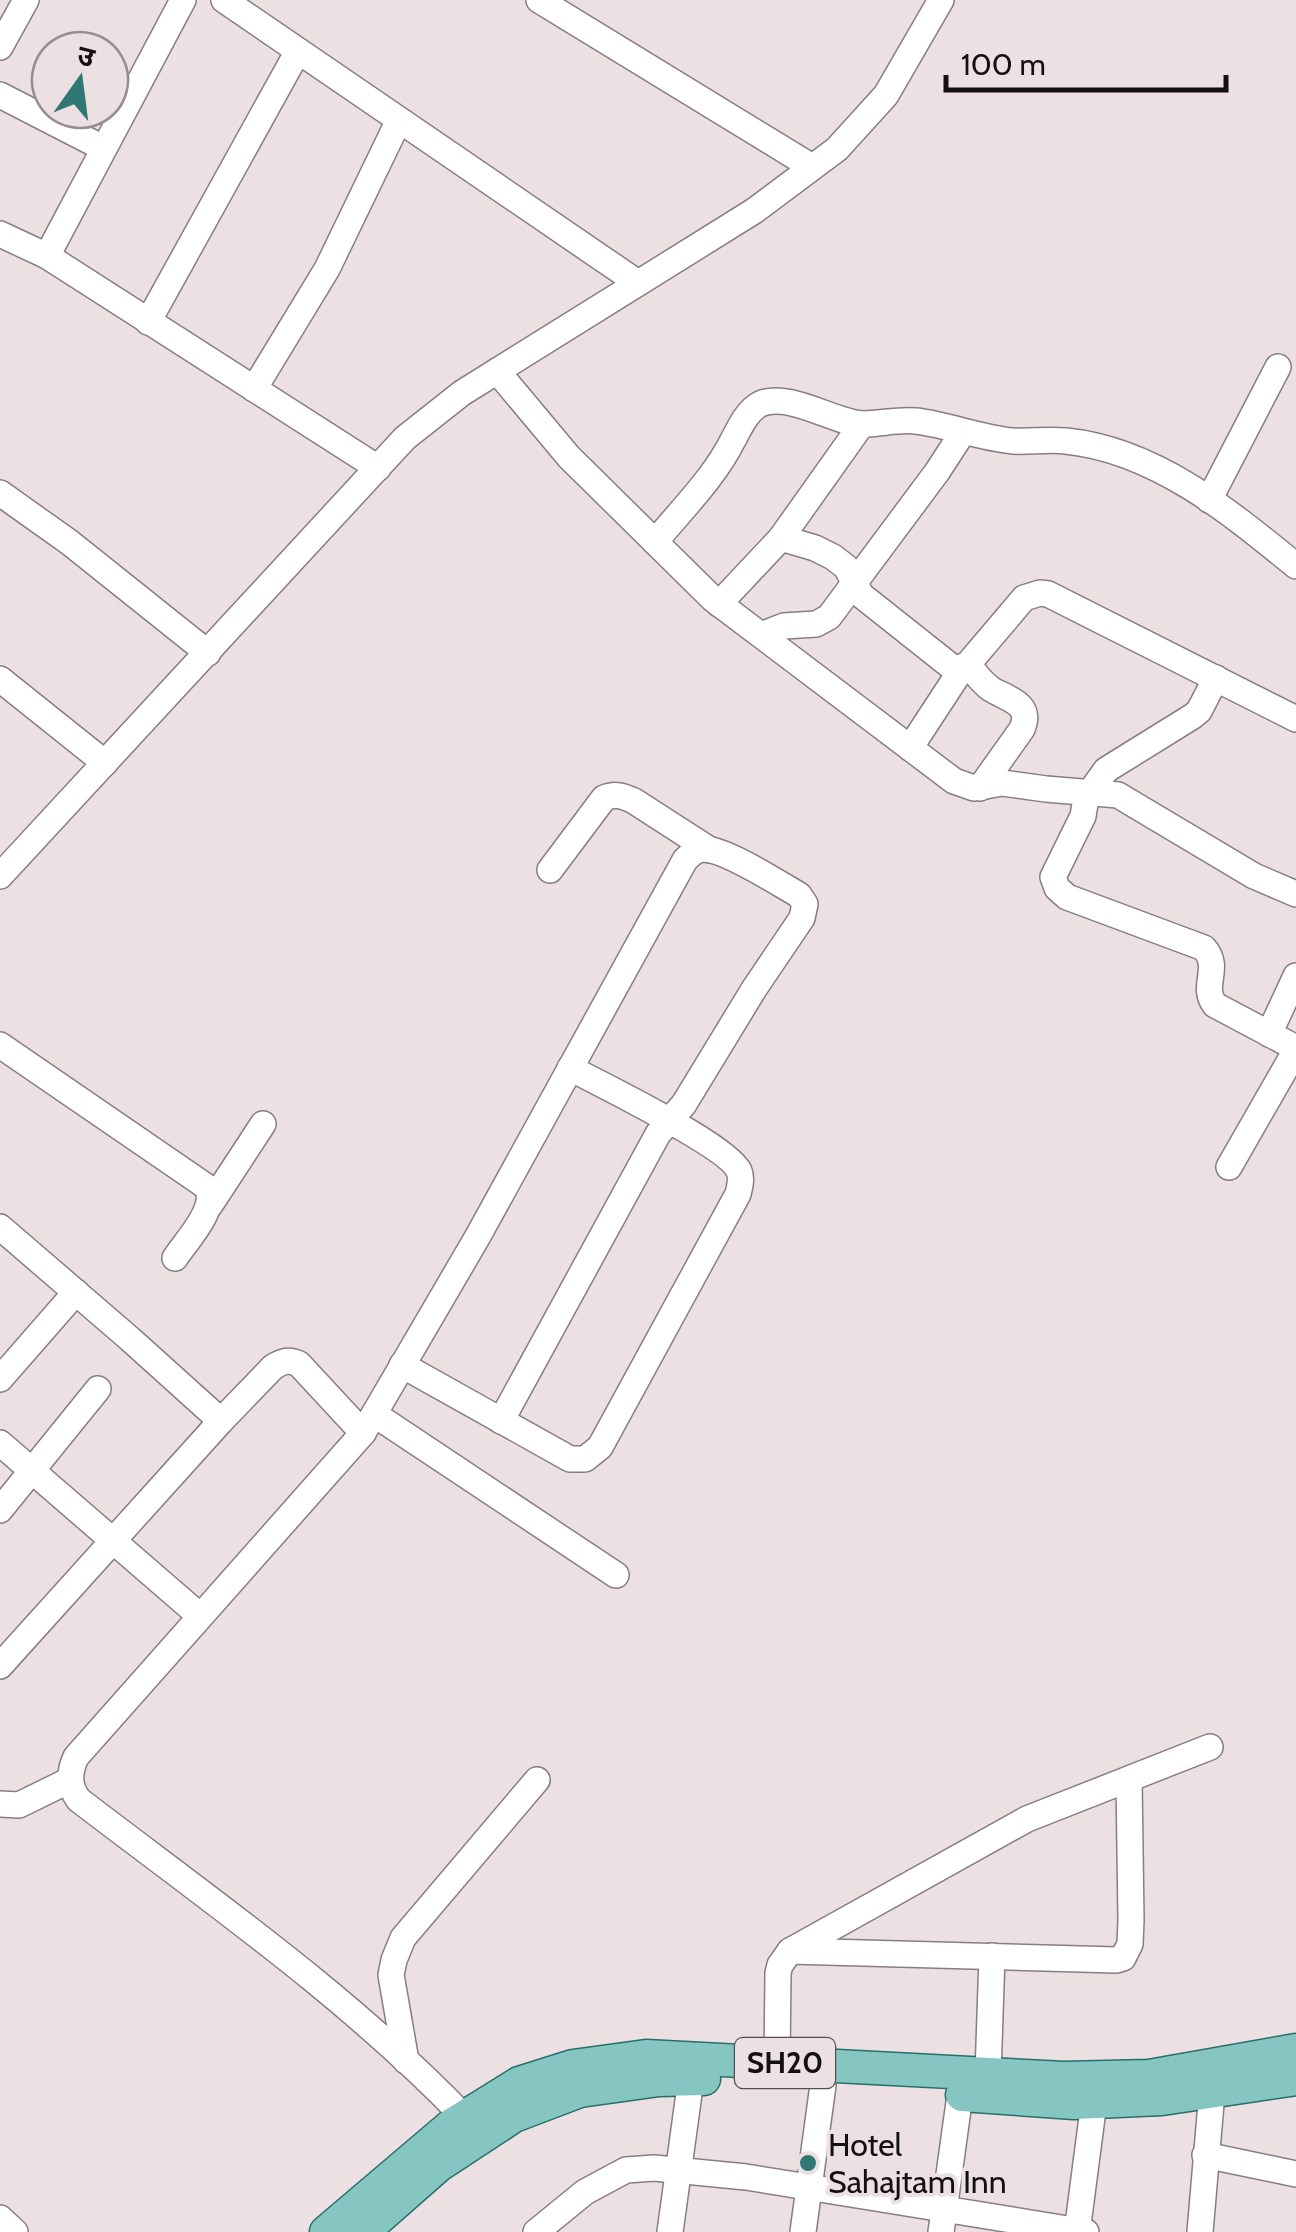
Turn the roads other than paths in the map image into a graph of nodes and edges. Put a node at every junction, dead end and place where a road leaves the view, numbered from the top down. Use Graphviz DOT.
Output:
graph roads {
  1 [pos="26,0"];
  2 [pos="183,0"];
  3 [pos="224,0"];
  4 [pos="539,0"];
  5 [pos="941,0"];
  6 [pos="0,47"];
  7 [pos="298,51"];
  8 [pos="0,95"];
  9 [pos="399,120"];
  10 [pos="104,148"];
  11 [pos="812,168"];
  12 [pos="0,234"];
  13 [pos="47,256"];
  14 [pos="638,283"];
  15 [pos="148,322"];
  16 [pos="1278,367"];
  17 [pos="497,371"];
  18 [pos="254,389"];
  19 [pos="862,424"];
  20 [pos="963,432"];
  21 [pos="378,468"];
  22 [pos="0,493"];
  23 [pos="1209,500"];
  24 [pos="781,538"];
  25 [pos="655,542"];
  26 [pos="1296,566"];
  27 [pos="854,581"];
  28 [pos="719,604"];
  29 [pos="761,635"];
  30 [pos="208,653"];
  31 [pos="965,666"];
  32 [pos="1216,678"];
  33 [pos="0,679"];
  34 [pos="1296,719"];
  35 [pos="910,748"];
  36 [pos="105,763"];
  37 [pos="980,788"];
  38 [pos="1089,792"];
  39 [pos="710,850"];
  40 [pos="550,870"];
  41 [pos="0,876"];
  42 [pos="1296,894"];
  43 [pos="1296,976"];
  44 [pos="1269,1034"];
  45 [pos="0,1045"];
  46 [pos="1296,1049"];
  47 [pos="570,1068"];
  48 [pos="670,1121"];
  49 [pos="262,1124"];
  50 [pos="1230,1167"];
  51 [pos="210,1205"];
  52 [pos="0,1228"];
  53 [pos="174,1258"];
  54 [pos="76,1292"];
  55 [pos="402,1365"];
  56 [pos="0,1378"];
  57 [pos="98,1389"];
  58 [pos="220,1421"];
  59 [pos="501,1421"];
  60 [pos="368,1423"];
  61 [pos="0,1442"];
  62 [pos="32,1471"];
  63 [pos="0,1510"];
  64 [pos="113,1540"];
  65 [pos="616,1574"];
  66 [pos="200,1616"];
  67 [pos="0,1666"];
  68 [pos="1210,1748"];
  69 [pos="70,1780"];
  70 [pos="537,1780"];
  71 [pos="1129,1780"];
  72 [pos="0,1804"];
  73 [pos="790,1951"];
  74 [pos="992,1956"];
  75 [pos="1296,2050"];
  76 [pos="406,2061"];
  77 [pos="778,2063"];
  78 [pos="988,2074"];
  79 [pos="691,2079"];
  80 [pos="1296,2079"];
  81 [pos="823,2085"];
  82 [pos="1212,2092"];
  83 [pos="960,2095"];
  84 [pos="1094,2102"];
  85 [pos="464,2117"];
  86 [pos="1205,2156"];
  87 [pos="679,2170"];
  88 [pos="1296,2174"];
  89 [pos="808,2187"];
  90 [pos="0,2218"];
  91 [pos="942,2221"];
  92 [pos="15,2232"];
  93 [pos="326,2232"];
  94 [pos="363,2232"];
  95 [pos="536,2232"];
  96 [pos="670,2232"];
  97 [pos="802,2232"];
  98 [pos="1077,2232"];
  99 [pos="1086,2232"];
  100 [pos="1200,2232"];
  1 -- 6 [label="street"];
  2 -- 10 [label="street"];
  3 -- 7 [label="street"];
  4 -- 11 [label="street"];
  5 -- 11 [label="street"];
  7 -- 9 [label="street"];
  7 -- 15 [label="street"];
  8 -- 10 [label="street"];
  9 -- 14 [label="street"];
  9 -- 18 [label="street"];
  10 -- 13 [label="street"];
  11 -- 14 [label="street"];
  12 -- 13 [label="street"];
  13 -- 15 [label="street"];
  14 -- 17 [label="street"];
  15 -- 18 [label="street"];
  16 -- 23 [label="street"];
  17 -- 21 [label="street"];
  17 -- 25 [label="street"];
  18 -- 21 [label="street"];
  19 -- 20 [label="street"];
  19 -- 24 [label="street"];
  19 -- 25 [label="street"];
  20 -- 23 [label="street"];
  20 -- 27 [label="street"];
  21 -- 30 [label="street"];
  22 -- 30 [label="street"];
  23 -- 26 [label="street"];
  24 -- 27 [label="street"];
  24 -- 28 [label="street"];
  25 -- 28 [label="street"];
  27 -- 29 [label="street"];
  27 -- 31 [label="street"];
  28 -- 29 [label="street"];
  29 -- 35 [label="street"];
  30 -- 36 [label="street"];
  31 -- 32 [label="street"];
  31 -- 35 [label="street"];
  31 -- 37 [label="street"];
  32 -- 34 [label="street"];
  32 -- 38 [label="street"];
  33 -- 36 [label="street"];
  35 -- 37 [label="street"];
  36 -- 41 [label="street"];
  37 -- 38 [label="street"];
  38 -- 42 [label="street"];
  38 -- 44 [label="street"];
  39 -- 40 [label="street"];
  39 -- 47 [label="street"];
  39 -- 48 [label="street"];
  43 -- 44 [label="street"];
  44 -- 46 [label="street"];
  45 -- 51 [label="street"];
  46 -- 50 [label="street"];
  47 -- 48 [label="street"];
  47 -- 55 [label="street"];
  48 -- 59 [label="street"];
  48 -- 59 [label="street"];
  49 -- 51 [label="street"];
  51 -- 53 [label="street"];
  52 -- 54 [label="street"];
  54 -- 56 [label="street"];
  54 -- 58 [label="street"];
  55 -- 59 [label="street"];
  55 -- 60 [label="street"];
  57 -- 62 [label="street"];
  58 -- 60 [label="street"];
  58 -- 64 [label="street"];
  60 -- 65 [label="street"];
  60 -- 66 [label="street"];
  61 -- 62 [label="street"];
  62 -- 63 [label="street"];
  62 -- 64 [label="street"];
  64 -- 66 [label="street"];
  64 -- 67 [label="street"];
  66 -- 69 [label="street"];
  68 -- 71 [label="street"];
  69 -- 72 [label="street"];
  69 -- 76 [label="street"];
  70 -- 76 [label="street"];
  71 -- 73 [label="street"];
  71 -- 74 [label="street"];
  73 -- 74 [label="street"];
  73 -- 77 [label="street"];
  74 -- 78 [label="street"];
  75 -- 78 [label="main road, SH20"];
  76 -- 85 [label="street"];
  77 -- 78 [label="main road, SH20"];
  77 -- 85 [label="main road, SH20"];
  79 -- 81 [label="main road, SH20"];
  79 -- 87 [label="street"];
  79 -- 94 [label="main road, SH20"];
  80 -- 82 [label="main road, SH20"];
  81 -- 83 [label="main road, SH20"];
  81 -- 89 [label="street"];
  82 -- 84 [label="main road, SH20"];
  82 -- 86 [label="street"];
  83 -- 84 [label="main road, SH20"];
  83 -- 91 [label="street"];
  84 -- 98 [label="street"];
  85 -- 93 [label="main road, SH20"];
  86 -- 88 [label="street"];
  86 -- 100 [label="street"];
  87 -- 89 [label="street"];
  87 -- 95 [label="street"];
  87 -- 96 [label="street"];
  89 -- 91 [label="street"];
  89 -- 97 [label="street"];
  90 -- 92 [label="street"];
  91 -- 98 [label="street"];
  98 -- 99 [label="street"];
}
